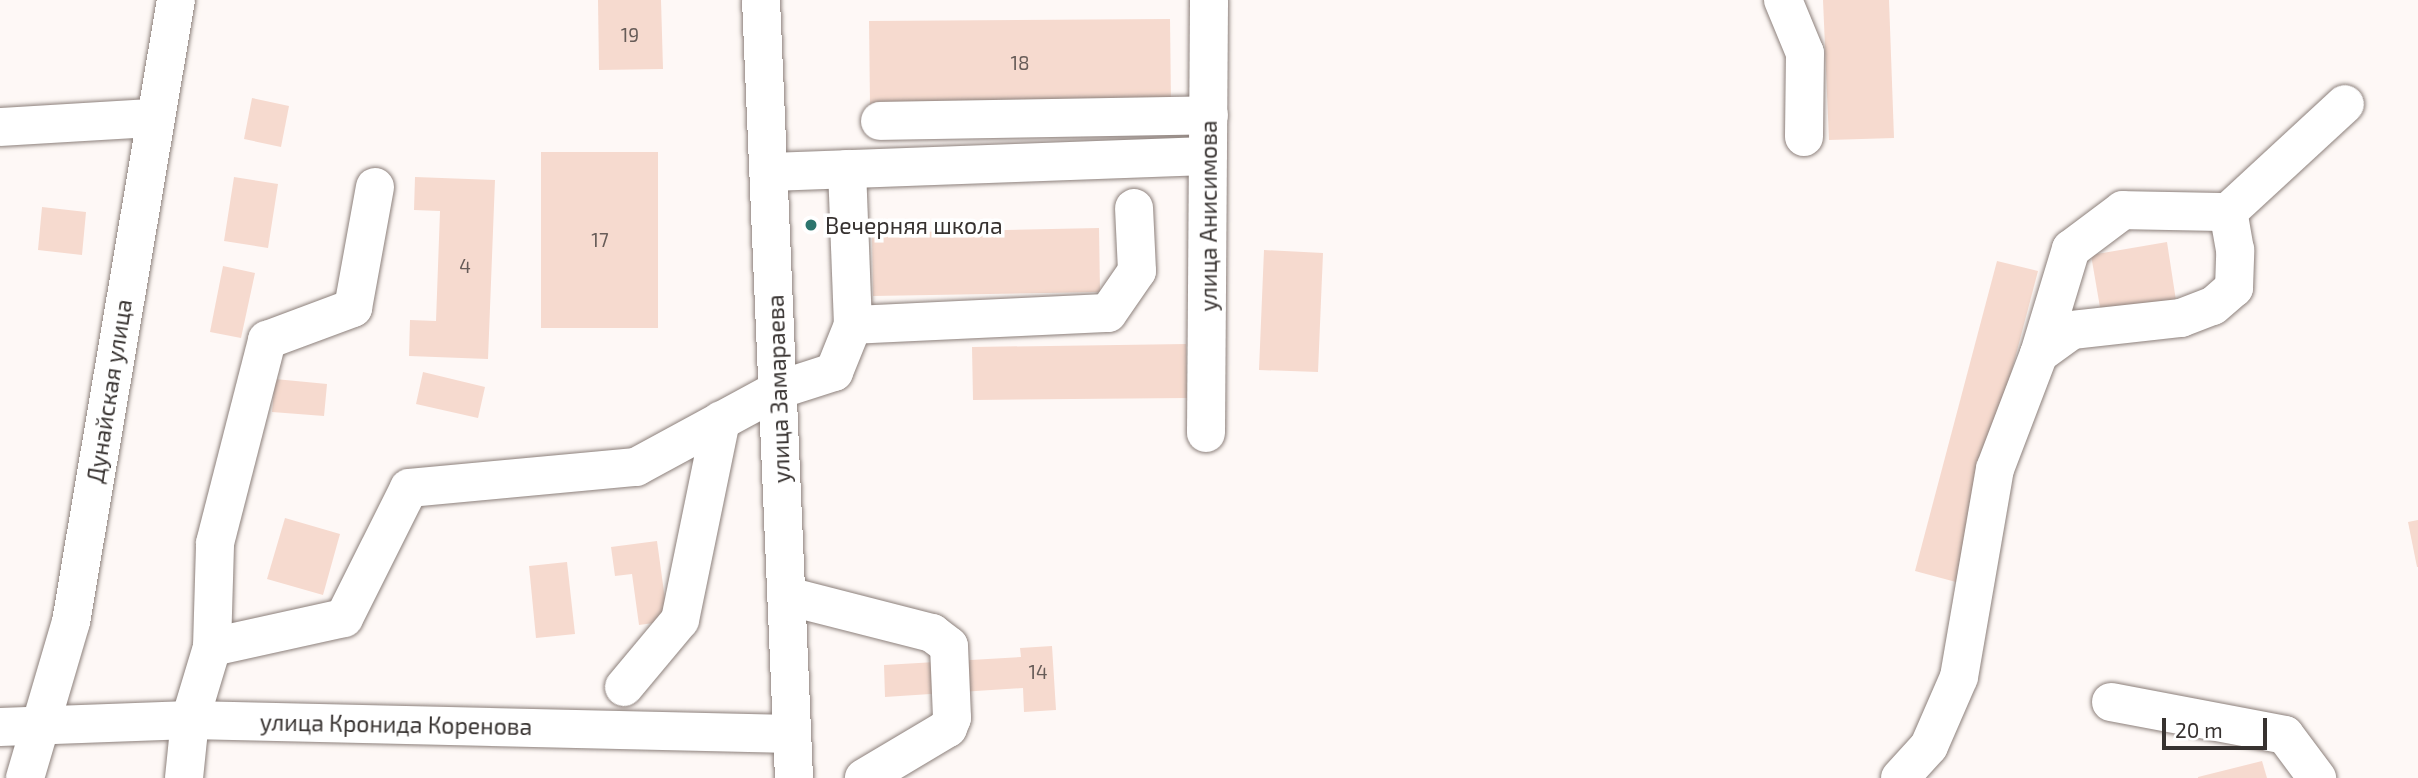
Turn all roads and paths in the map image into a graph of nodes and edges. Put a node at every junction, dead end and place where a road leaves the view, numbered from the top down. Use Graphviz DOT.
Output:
graph roads {
  1 [pos="176,0"];
  2 [pos="761,0"];
  3 [pos="1209,0"];
  4 [pos="1783,0"];
  5 [pos="2345,104"];
  6 [pos="1209,115"];
  7 [pos="153,118"];
  8 [pos="880,121"];
  9 [pos="0,127"];
  10 [pos="1804,137"];
  11 [pos="1208,156"];
  12 [pos="847,169"];
  13 [pos="769,172"];
  14 [pos="374,187"];
  15 [pos="1134,208"];
  16 [pos="2228,212"];
  17 [pos="853,325"];
  18 [pos="2039,354"];
  19 [pos="778,390"];
  20 [pos="721,419"];
  21 [pos="1206,433"];
  22 [pos="787,596"];
  23 [pos="212,647"];
  24 [pos="624,687"];
  25 [pos="2111,702"];
  26 [pos="190,720"];
  27 [pos="41,726"];
  28 [pos="0,727"];
  29 [pos="792,734"];
  30 [pos="25,778"];
  31 [pos="184,778"];
  32 [pos="794,778"];
  33 [pos="864,778"];
  34 [pos="1900,778"];
  35 [pos="2317,778"];
  1 -- 7 [label="street, Дунайская улица"];
  2 -- 13 [label="street, улица Замараева"];
  3 -- 6 [label="street, улица Анисимова"];
  4 -- 10 [label="street"];
  5 -- 16 [label="street"];
  6 -- 8 [label="street"];
  6 -- 11 [label="street, улица Анисимова"];
  7 -- 9 [label="street"];
  7 -- 27 [label="street, Дунайская улица"];
  11 -- 12 [label="street"];
  11 -- 21 [label="street, улица Анисимова"];
  12 -- 13 [label="street"];
  12 -- 17 [label="street"];
  13 -- 19 [label="street, улица Замараева"];
  14 -- 23 [label="street"];
  15 -- 17 [label="street"];
  16 -- 18 [label="street"];
  16 -- 18 [label="street"];
  17 -- 19 [label="street"];
  18 -- 34 [label="street"];
  19 -- 20 [label="street"];
  19 -- 22 [label="street, улица Замараева"];
  20 -- 23 [label="street"];
  20 -- 24 [label="street"];
  22 -- 29 [label="street, улица Замараева"];
  22 -- 33 [label="street"];
  23 -- 26 [label="street"];
  25 -- 35 [label="street"];
  26 -- 27 [label="street, улица Кронида Коренова"];
  26 -- 29 [label="street, улица Кронида Коренова"];
  26 -- 31 [label="street"];
  27 -- 28 [label="street, улица Кронида Коренова"];
  27 -- 30 [label="street, Дунайская улица"];
  29 -- 32 [label="street, улица Замараева"];
}
